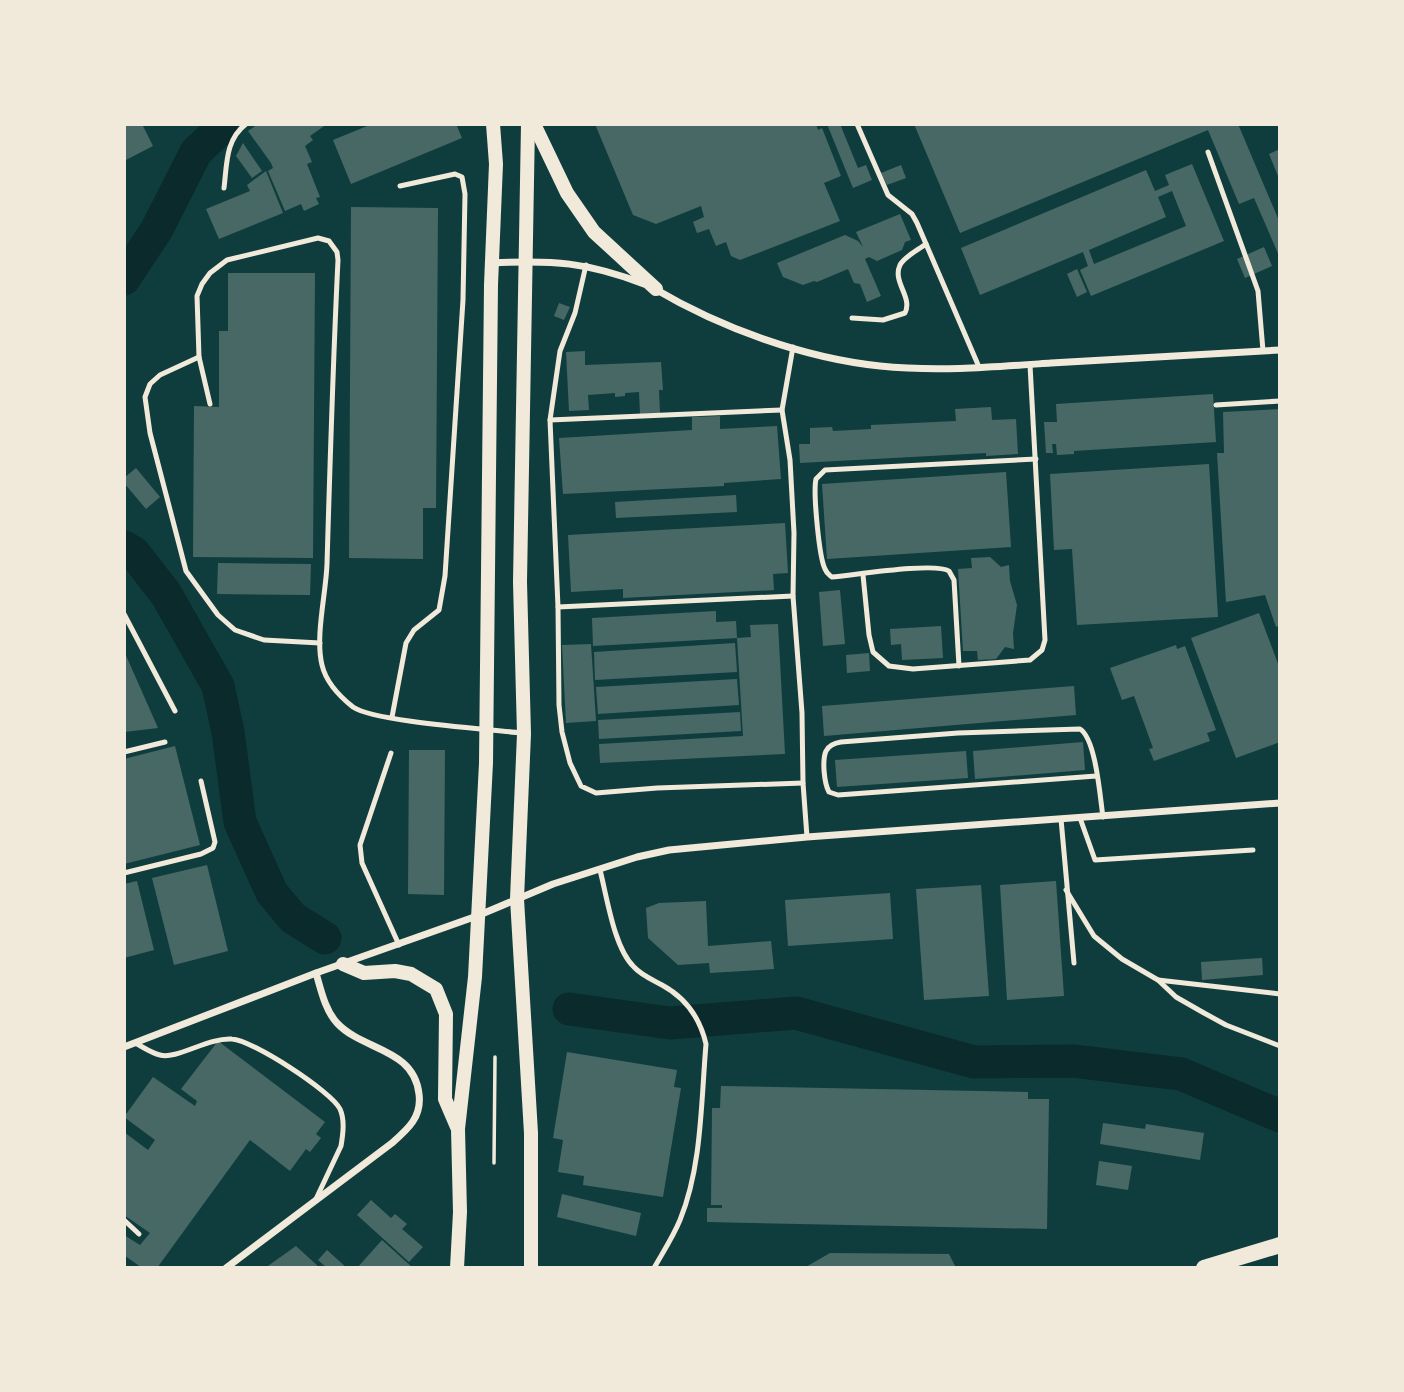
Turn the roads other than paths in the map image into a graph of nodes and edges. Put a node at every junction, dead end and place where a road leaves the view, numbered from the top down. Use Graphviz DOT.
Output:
graph roads {
  1 [pos="246,124"];
  2 [pos="493,124"];
  3 [pos="528,124"];
  4 [pos="534,124"];
  5 [pos="857,124"];
  6 [pos="1208,152"];
  7 [pos="400,186"];
  8 [pos="224,188"];
  9 [pos="926,244"];
  10 [pos="525,261"];
  11 [pos="492,263"];
  12 [pos="586,265"];
  13 [pos="656,289"];
  14 [pos="852,318"];
  15 [pos="793,347"];
  16 [pos="1280,350"];
  17 [pos="1264,351"];
  18 [pos="199,356"];
  19 [pos="1030,365"];
  20 [pos="979,368"];
  21 [pos="1280,401"];
  22 [pos="210,404"];
  23 [pos="1216,405"];
  24 [pos="782,410"];
  25 [pos="550,420"];
  26 [pos="1036,459"];
  27 [pos="863,575"];
  28 [pos="793,596"];
  29 [pos="558,607"];
  30 [pos="124,614"];
  31 [pos="320,643"];
  32 [pos="959,666"];
  33 [pos="175,711"];
  34 [pos="392,717"];
  35 [pos="486,729"];
  36 [pos="524,734"];
  37 [pos="165,742"];
  38 [pos="124,752"];
  39 [pos="391,753"];
  40 [pos="1096,776"];
  41 [pos="201,781"];
  42 [pos="803,783"];
  43 [pos="1280,803"];
  44 [pos="1103,817"];
  45 [pos="1080,818"];
  46 [pos="1061,819"];
  47 [pos="807,837"];
  48 [pos="1253,850"];
  49 [pos="600,870"];
  50 [pos="124,873"];
  51 [pos="1066,890"];
  52 [pos="517,899"];
  53 [pos="477,916"];
  54 [pos="399,945"];
  55 [pos="1074,963"];
  56 [pos="343,964"];
  57 [pos="316,973"];
  58 [pos="1158,980"];
  59 [pos="1280,994"];
  60 [pos="135,1043"];
  61 [pos="1280,1046"];
  62 [pos="124,1047"];
  63 [pos="458,1129"];
  64 [pos="315,1201"];
  65 [pos="124,1220"];
  66 [pos="139,1234"];
  67 [pos="1280,1245"];
  68 [pos="226,1268"];
  69 [pos="457,1268"];
  70 [pos="531,1268"];
  71 [pos="654,1268"];
  72 [pos="1204,1268"];
  1 -- 8 [label="lane"];
  2 -- 11 [label="main road"];
  3 -- 10 [label="main road"];
  4 -- 13 [label="main road"];
  5 -- 9 [label="lane"];
  6 -- 17 [label="lane"];
  7 -- 34 [label="lane"];
  9 -- 14 [label="lane"];
  9 -- 20 [label="lane"];
  10 -- 11 [label="street"];
  10 -- 12 [label="street"];
  10 -- 36 [label="main road"];
  11 -- 35 [label="main road"];
  12 -- 13 [label="street"];
  12 -- 25 [label="lane"];
  13 -- 15 [label="street"];
  15 -- 20 [label="street"];
  15 -- 24 [label="lane"];
  16 -- 17 [label="street"];
  17 -- 19 [label="street"];
  18 -- 22 [label="lane"];
  18 -- 31 [label="lane"];
  18 -- 31 [label="lane"];
  19 -- 20 [label="street"];
  19 -- 26 [label="lane"];
  21 -- 23 [label="lane"];
  24 -- 25 [label="lane"];
  24 -- 28 [label="lane"];
  25 -- 29 [label="lane"];
  26 -- 27 [label="lane"];
  26 -- 32 [label="lane"];
  27 -- 32 [label="lane"];
  27 -- 32 [label="lane"];
  28 -- 29 [label="lane"];
  28 -- 42 [label="lane"];
  29 -- 42 [label="lane"];
  30 -- 33 [label="lane"];
  31 -- 34 [label="lane"];
  34 -- 35 [label="lane"];
  35 -- 36 [label="lane"];
  35 -- 53 [label="main road"];
  36 -- 52 [label="main road"];
  37 -- 38 [label="lane"];
  39 -- 54 [label="lane"];
  40 -- 40 [label="lane"];
  40 -- 44 [label="lane"];
  41 -- 50 [label="lane"];
  42 -- 47 [label="lane"];
  43 -- 44 [label="street"];
  44 -- 45 [label="street"];
  45 -- 46 [label="street"];
  45 -- 48 [label="lane"];
  46 -- 47 [label="street"];
  46 -- 51 [label="lane"];
  47 -- 49 [label="street"];
  49 -- 52 [label="street"];
  49 -- 71 [label="lane"];
  51 -- 55 [label="lane"];
  51 -- 58 [label="lane"];
  52 -- 53 [label="street"];
  52 -- 70 [label="main road"];
  53 -- 54 [label="street"];
  53 -- 63 [label="main road"];
  54 -- 56 [label="street"];
  56 -- 57 [label="street"];
  56 -- 63 [label="main road"];
  57 -- 60 [label="street"];
  57 -- 64 [label="street"];
  58 -- 59 [label="lane"];
  58 -- 61 [label="lane"];
  60 -- 62 [label="street"];
  60 -- 64 [label="lane"];
  63 -- 69 [label="main road"];
  64 -- 68 [label="street"];
  65 -- 66 [label="lane"];
  67 -- 72 [label="highway"];
}
